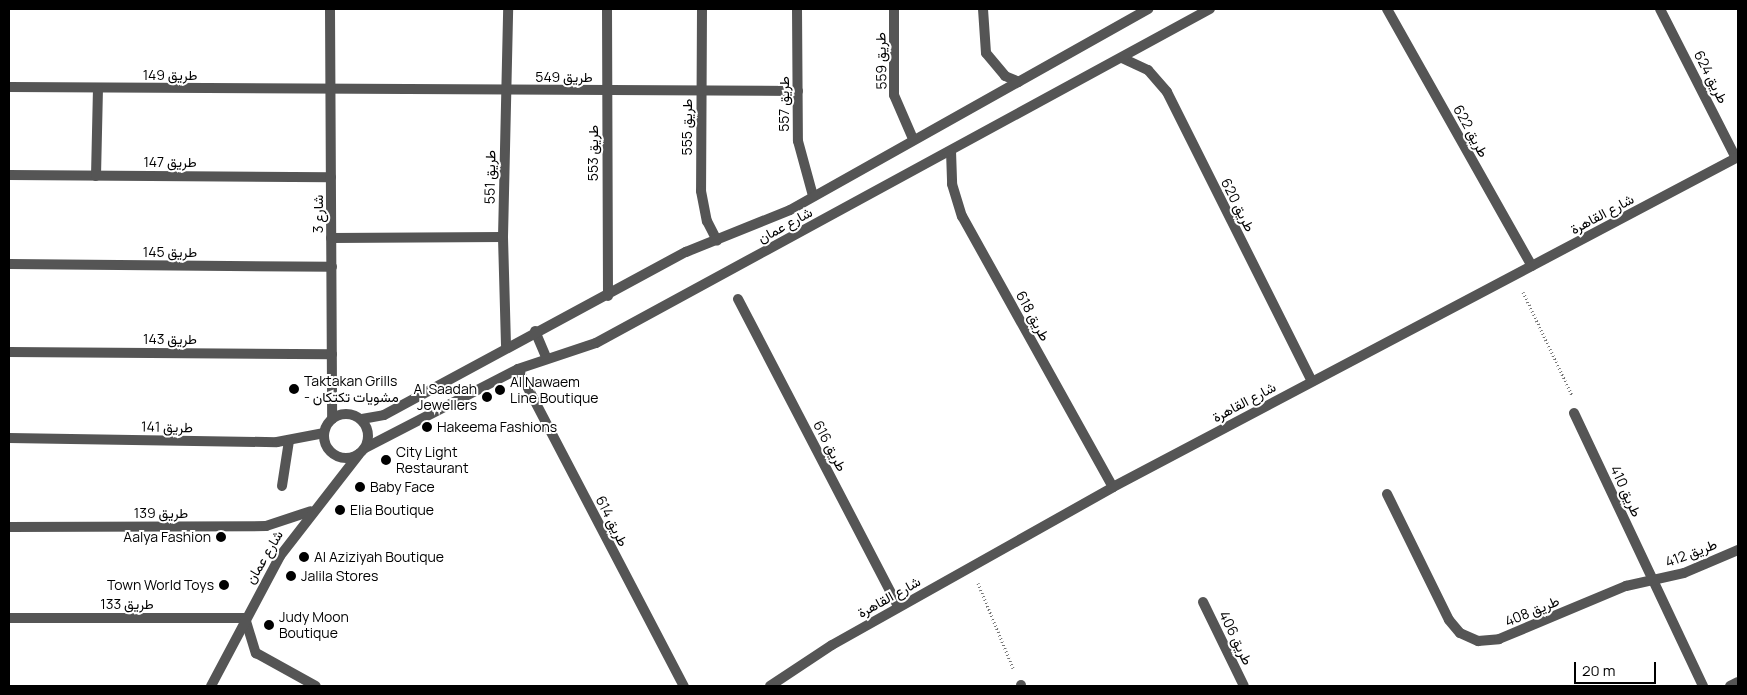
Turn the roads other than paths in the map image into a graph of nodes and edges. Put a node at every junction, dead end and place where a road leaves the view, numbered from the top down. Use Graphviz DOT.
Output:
graph roads {
  1 [pos="330,9"];
  2 [pos="508,9"];
  3 [pos="606,9"];
  4 [pos="702,9"];
  5 [pos="797,9"];
  6 [pos="894,9"];
  7 [pos="983,9"];
  8 [pos="1148,9"];
  9 [pos="1210,9"];
  10 [pos="1387,9"];
  11 [pos="1660,9"];
  12 [pos="1122,58"];
  13 [pos="1019,82"];
  14 [pos="9,87"];
  15 [pos="98,88"];
  16 [pos="331,90"];
  17 [pos="506,90"];
  18 [pos="607,90"];
  19 [pos="701,91"];
  20 [pos="798,91"];
  21 [pos="912,139"];
  22 [pos="952,151"];
  23 [pos="1737,158"];
  24 [pos="9,175"];
  25 [pos="96,176"];
  26 [pos="332,177"];
  27 [pos="813,196"];
  28 [pos="503,236"];
  29 [pos="331,238"];
  30 [pos="717,241"];
  31 [pos="9,264"];
  32 [pos="1532,266"];
  33 [pos="332,267"];
  34 [pos="608,296"];
  35 [pos="738,298"];
  36 [pos="535,331"];
  37 [pos="506,346"];
  38 [pos="9,352"];
  39 [pos="332,354"];
  40 [pos="546,358"];
  41 [pos="518,369"];
  42 [pos="1312,381"];
  43 [pos="1574,413"];
  44 [pos="332,419"];
  45 [pos="362,419"];
  46 [pos="324,433"];
  47 [pos="9,438"];
  48 [pos="289,441"];
  49 [pos="362,451"];
  50 [pos="282,486"];
  51 [pos="1113,487"];
  52 [pos="1387,494"];
  53 [pos="311,511"];
  54 [pos="9,526"];
  55 [pos="1738,550"];
  56 [pos="1652,580"];
  57 [pos="1203,602"];
  58 [pos="898,607"];
  59 [pos="9,618"];
  60 [pos="245,618"];
  61 [pos="1738,682"];
  62 [pos="211,686"];
  63 [pos="316,686"];
  64 [pos="684,686"];
  65 [pos="770,686"];
  66 [pos="1244,686"];
  67 [pos="1703,686"];
  68 [pos="1730,686"];
  1 -- 16 [label="street, شارع 3"];
  2 -- 17 [label="street, طريق 551"];
  3 -- 18 [label="street, طريق 553"];
  4 -- 19 [label="street, طريق 555"];
  5 -- 20 [label="street, طريق 557"];
  6 -- 21 [label="street, طريق 559"];
  7 -- 13 [label="street"];
  8 -- 13 [label="street, شارع عمان"];
  9 -- 12 [label="street, شارع عمان"];
  10 -- 32 [label="street, طريق 622"];
  11 -- 23 [label="street, طريق 624"];
  12 -- 22 [label="street, شارع عمان"];
  12 -- 42 [label="street, طريق 620"];
  13 -- 21 [label="street, شارع عمان"];
  14 -- 15 [label="street, طريق 149"];
  15 -- 16 [label="street, طريق 149"];
  15 -- 25 [label="street"];
  16 -- 17 [label="street, طريق 549"];
  16 -- 26 [label="street, شارع 3"];
  17 -- 18 [label="street, طريق 549"];
  17 -- 28 [label="street, طريق 551"];
  18 -- 19 [label="street, طريق 549"];
  18 -- 34 [label="street, طريق 553"];
  19 -- 20 [label="street, طريق 549"];
  19 -- 30 [label="street, طريق 555"];
  20 -- 27 [label="street, طريق 557"];
  21 -- 27 [label="street, شارع عمان"];
  22 -- 40 [label="street, شارع عمان"];
  22 -- 51 [label="street, طريق 618"];
  23 -- 32 [label="street, شارع القاهرة"];
  24 -- 25 [label="street, طريق 147"];
  25 -- 26 [label="street, طريق 147"];
  26 -- 29 [label="street, شارع 3"];
  27 -- 30 [label="street, شارع عمان"];
  28 -- 29 [label="street"];
  28 -- 37 [label="street, طريق 551"];
  29 -- 33 [label="street, شارع 3"];
  30 -- 34 [label="street, شارع عمان"];
  31 -- 33 [label="street, طريق 145"];
  32 -- 42 [label="street, شارع القاهرة"];
  33 -- 39 [label="street, شارع 3"];
  34 -- 36 [label="street, شارع عمان"];
  35 -- 58 [label="street, طريق 616"];
  36 -- 37 [label="street, شارع عمان"];
  36 -- 40 [label="street"];
  37 -- 45 [label="street, شارع عمان"];
  38 -- 39 [label="street, طريق 143"];
  39 -- 44 [label="street, شارع 3"];
  40 -- 41 [label="street, شارع عمان"];
  41 -- 49 [label="street, شارع عمان"];
  41 -- 64 [label="street, طريق 614"];
  42 -- 51 [label="street, شارع القاهرة"];
  43 -- 56 [label="street, طريق 410"];
  44 -- 45 [label="street"];
  44 -- 46 [label="street"];
  45 -- 49 [label="street"];
  46 -- 48 [label="street, طريق 141"];
  46 -- 49 [label="street"];
  47 -- 48 [label="street, طريق 141"];
  48 -- 50 [label="street"];
  49 -- 53 [label="street, شارع عمان"];
  51 -- 58 [label="street, شارع القاهرة"];
  52 -- 56 [label="street, طريق 408"];
  53 -- 54 [label="street, طريق 139"];
  53 -- 60 [label="street, شارع عمان"];
  55 -- 56 [label="street, طريق 412"];
  56 -- 67 [label="street"];
  57 -- 66 [label="street, طريق 406"];
  58 -- 65 [label="street, شارع القاهرة"];
  59 -- 60 [label="street, طريق 133"];
  60 -- 62 [label="street, شارع عمان"];
  60 -- 63 [label="street"];
  61 -- 68 [label="street"];
}
